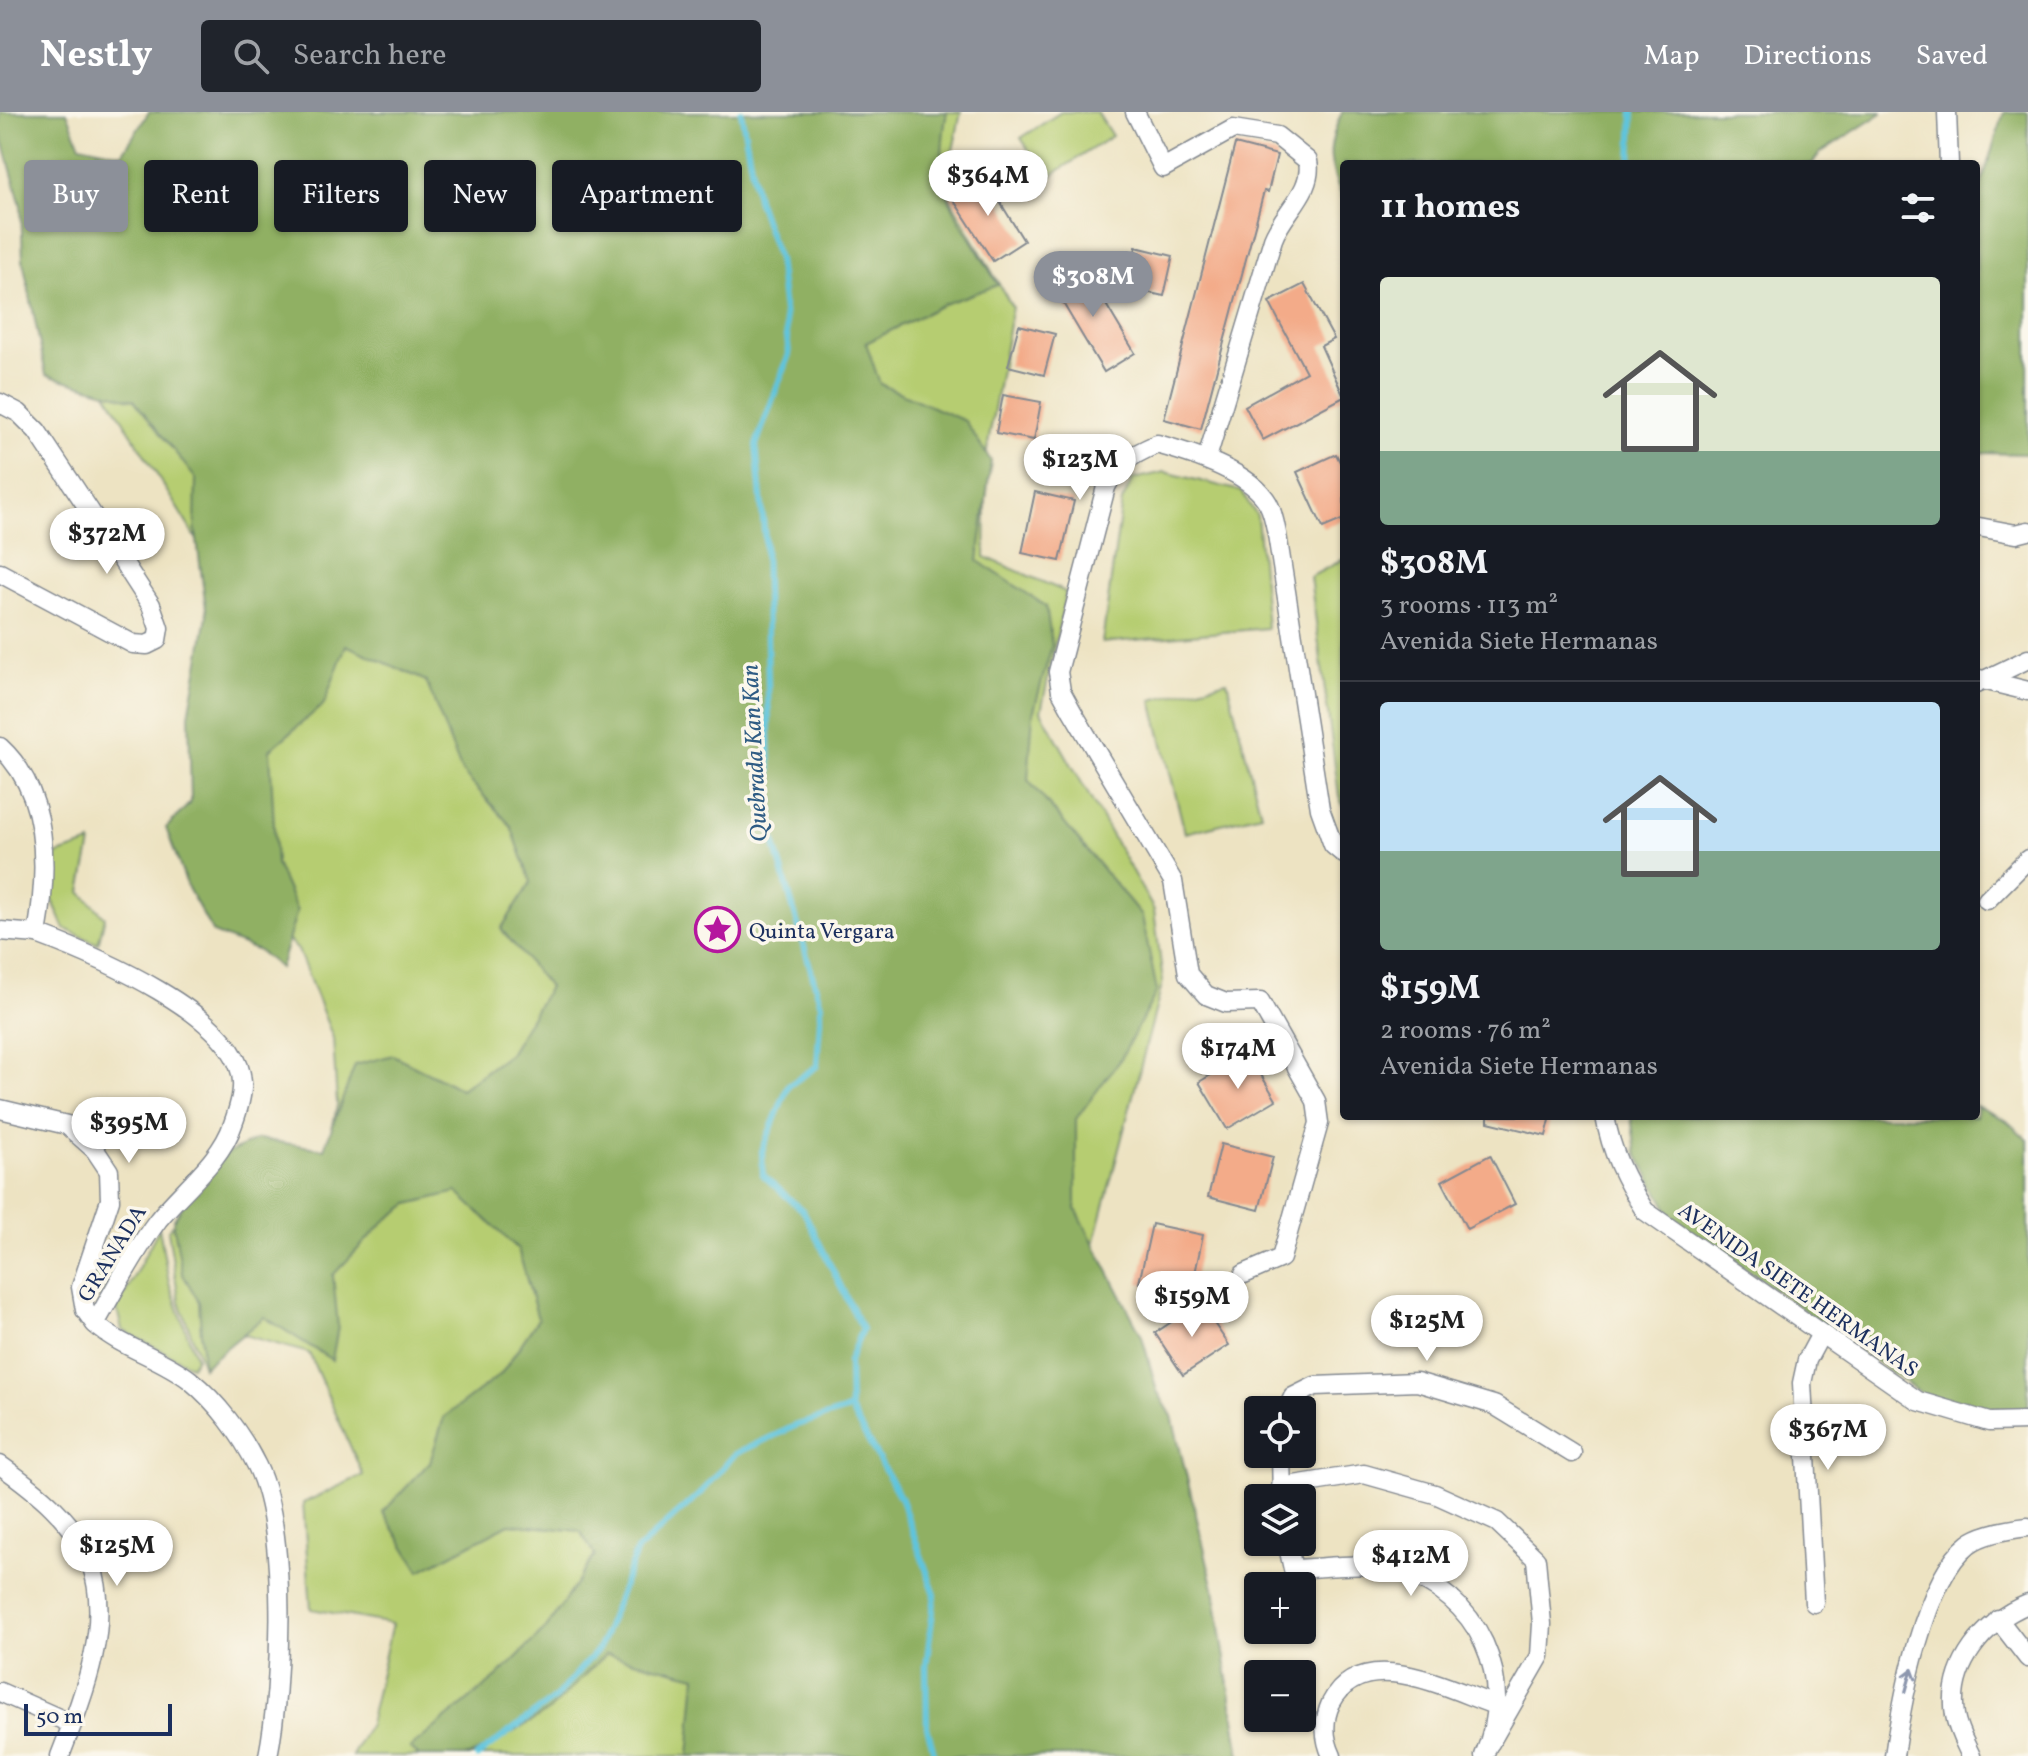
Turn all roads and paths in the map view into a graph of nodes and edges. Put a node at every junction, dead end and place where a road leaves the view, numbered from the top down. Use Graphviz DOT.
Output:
graph roads {
  1 [pos="1135,112"];
  2 [pos="1947,112"];
  3 [pos="1949,160"];
  4 [pos="0,403"];
  5 [pos="1207,458"];
  6 [pos="1980,525"];
  7 [pos="2028,531"];
  8 [pos="0,573"];
  9 [pos="2028,659"];
  10 [pos="1980,680"];
  11 [pos="1980,681"];
  12 [pos="2028,691"];
  13 [pos="0,747"];
  14 [pos="1340,851"];
  15 [pos="2028,859"];
  16 [pos="1987,900"];
  17 [pos="0,931"];
  18 [pos="37,934"];
  19 [pos="0,1109"];
  20 [pos="1606,1120"];
  21 [pos="1244,1274"];
  22 [pos="95,1324"];
  23 [pos="1821,1334"];
  24 [pos="1295,1396"];
  25 [pos="2028,1421"];
  26 [pos="1572,1453"];
  27 [pos="0,1465"];
  28 [pos="1316,1485"];
  29 [pos="2028,1527"];
  30 [pos="1290,1556"];
  31 [pos="1814,1603"];
  32 [pos="2028,1604"];
  33 [pos="1998,1619"];
  34 [pos="2028,1658"];
  35 [pos="0,1692"];
  36 [pos="1498,1706"];
  37 [pos="72,1724"];
  38 [pos="1487,1750"];
  39 [pos="60,1756"];
  40 [pos="268,1756"];
  41 [pos="1332,1756"];
  42 [pos="1894,1756"];
  43 [pos="1971,1756"];
  1 -- 5 [label="street"];
  2 -- 3 [label="street"];
  4 -- 8 [label="street"];
  5 -- 14 [label="street"];
  5 -- 21 [label="street"];
  6 -- 7 [label="street"];
  9 -- 10 [label="street"];
  11 -- 12 [label="street"];
  13 -- 18 [label="street"];
  15 -- 16 [label="street"];
  17 -- 18 [label="street, GRANADA"];
  18 -- 22 [label="street, GRANADA"];
  19 -- 22 [label="street"];
  20 -- 23 [label="street, AVENIDA SIETE HERMANAS"];
  22 -- 40 [label="street, GRANADA"];
  23 -- 25 [label="street, AVENIDA SIETE HERMANAS"];
  23 -- 31 [label="street"];
  24 -- 26 [label="street"];
  27 -- 37 [label="street"];
  28 -- 38 [label="street"];
  42 -- 29 [label="street, one-way"];
  30 -- 36 [label="street"];
  32 -- 33 [label="street"];
  33 -- 34 [label="street"];
  33 -- 43 [label="street"];
  35 -- 37 [label="street"];
  36 -- 38 [label="street"];
  36 -- 41 [label="street"];
  37 -- 39 [label="street"];
}
